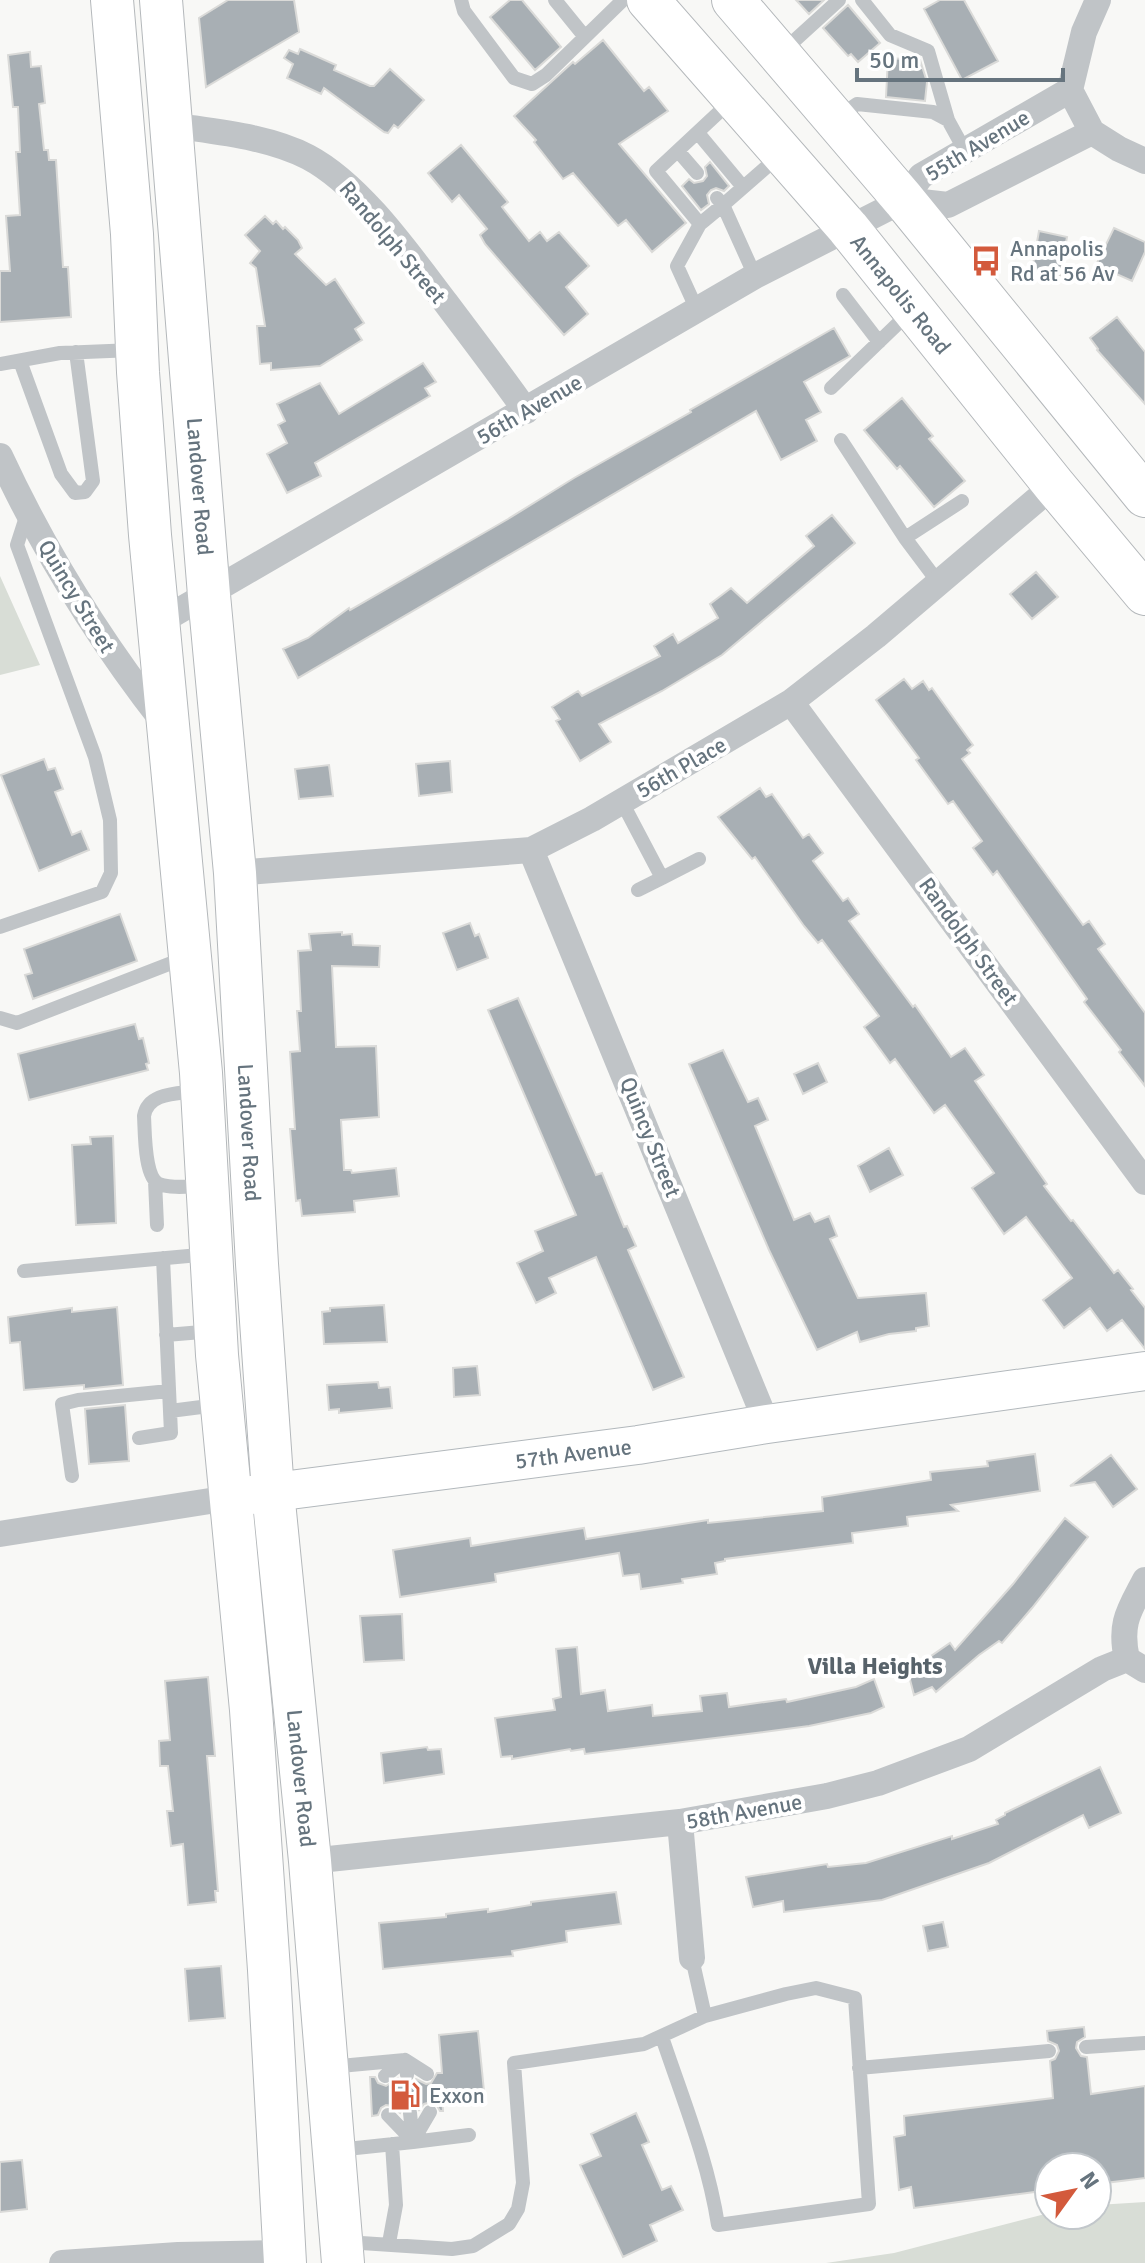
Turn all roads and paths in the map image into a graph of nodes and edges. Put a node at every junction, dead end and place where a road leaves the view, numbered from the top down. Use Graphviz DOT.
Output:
graph roads {
  1 [pos="112,0"];
  2 [pos="161,0"];
  3 [pos="461,0"];
  4 [pos="555,0"];
  5 [pos="623,0"];
  6 [pos="648,0"];
  7 [pos="733,0"];
  8 [pos="839,0"];
  9 [pos="862,0"];
  10 [pos="1098,0"];
  11 [pos="585,37"];
  12 [pos="780,54"];
  13 [pos="1070,90"];
  14 [pos="734,98"];
  15 [pos="834,119"];
  16 [pos="948,120"];
  17 [pos="171,125"];
  18 [pos="1092,132"];
  19 [pos="698,133"];
  20 [pos="678,151"];
  21 [pos="965,151"];
  22 [pos="782,153"];
  23 [pos="1145,161"];
  24 [pos="697,173"];
  25 [pos="743,187"];
  26 [pos="904,200"];
  27 [pos="720,201"];
  28 [pos="700,224"];
  29 [pos="848,228"];
  30 [pos="755,276"];
  31 [pos="843,295"];
  32 [pos="914,309"];
  33 [pos="697,310"];
  34 [pos="879,342"];
  35 [pos="137,350"];
  36 [pos="76,352"];
  37 [pos="20,361"];
  38 [pos="0,364"];
  39 [pos="831,388"];
  40 [pos="526,411"];
  41 [pos="841,440"];
  42 [pos="0,456"];
  43 [pos="1054,485"];
  44 [pos="1145,496"];
  45 [pos="962,501"];
  46 [pos="27,514"];
  47 [pos="905,538"];
  48 [pos="938,582"];
  49 [pos="1145,594"];
  50 [pos="209,595"];
  51 [pos="158,623"];
  52 [pos="791,702"];
  53 [pos="167,727"];
  54 [pos="622,802"];
  55 [pos="531,850"];
  56 [pos="699,859"];
  57 [pos="235,873"];
  58 [pos="662,878"];
  59 [pos="638,890"];
  60 [pos="0,927"];
  61 [pos="191,955"];
  62 [pos="0,1018"];
  63 [pos="201,1090"];
  64 [pos="155,1181"];
  65 [pos="1145,1182"];
  66 [pos="206,1186"];
  67 [pos="157,1225"];
  68 [pos="210,1254"];
  69 [pos="163,1258"];
  70 [pos="24,1271"];
  71 [pos="215,1331"];
  72 [pos="166,1335"];
  73 [pos="1145,1371"];
  74 [pos="169,1391"];
  75 [pos="221,1405"];
  76 [pos="170,1411"];
  77 [pos="767,1424"];
  78 [pos="139,1438"];
  79 [pos="72,1476"];
  80 [pos="273,1492"];
  81 [pos="229,1498"];
  82 [pos="0,1534"];
  83 [pos="1145,1580"];
  84 [pos="1136,1665"];
  85 [pos="680,1822"];
  86 [pos="310,1861"];
  87 [pos="692,1958"];
  88 [pos="705,2016"];
  89 [pos="662,2037"];
  90 [pos="1145,2043"];
  91 [pos="1086,2047"];
  92 [pos="1049,2051"];
  93 [pos="326,2067"];
  94 [pos="406,2068"];
  95 [pos="859,2068"];
  96 [pos="427,2074"];
  97 [pos="385,2076"];
  98 [pos="430,2112"];
  99 [pos="410,2113"];
  100 [pos="388,2115"];
  101 [pos="469,2135"];
  102 [pos="413,2142"];
  103 [pos="392,2144"];
  104 [pos="333,2150"];
  105 [pos="389,2243"];
  106 [pos="342,2252"];
  107 [pos="285,2258"];
  108 [pos="62,2263"];
  1 -- 35 [label="main road, Landover Road"];
  2 -- 17 [label="main road, Landover Road"];
  3 -- 11 [label="lane"];
  4 -- 11 [label="lane"];
  5 -- 11 [label="lane"];
  6 -- 14 [label="main road, Annapolis Road"];
  7 -- 12 [label="main road"];
  8 -- 12 [label="lane"];
  9 -- 16 [label="lane"];
  10 -- 13 [label="street"];
  12 -- 15 [label="main road"];
  13 -- 18 [label="street"];
  13 -- 21 [label="street, 55th Avenue"];
  14 -- 19 [label="lane"];
  14 -- 22 [label="main road, Annapolis Road"];
  15 -- 16 [label="lane"];
  15 -- 26 [label="main road"];
  16 -- 21 [label="lane"];
  17 -- 40 [label="street, Randolph Street"];
  17 -- 50 [label="main road, Landover Road"];
  18 -- 23 [label="street"];
  18 -- 26 [label="street, 55th Avenue"];
  19 -- 20 [label="lane"];
  19 -- 25 [label="lane"];
  20 -- 24 [label="lane"];
  20 -- 28 [label="lane"];
  21 -- 26 [label="street, 55th Avenue"];
  22 -- 25 [label="lane"];
  22 -- 29 [label="main road, Annapolis Road"];
  25 -- 27 [label="lane"];
  26 -- 29 [label="street, 56th Avenue"];
  26 -- 44 [label="main road"];
  27 -- 28 [label="lane"];
  27 -- 30 [label="lane"];
  28 -- 33 [label="lane"];
  29 -- 30 [label="street, 56th Avenue"];
  29 -- 32 [label="main road, Annapolis Road"];
  30 -- 33 [label="street, 56th Avenue"];
  31 -- 34 [label="lane"];
  32 -- 34 [label="lane"];
  32 -- 43 [label="main road, Annapolis Road"];
  33 -- 40 [label="street, 56th Avenue"];
  34 -- 39 [label="lane"];
  35 -- 36 [label="lane"];
  35 -- 51 [label="main road, Landover Road"];
  36 -- 37 [label="lane"];
  36 -- 37 [label="lane"];
  37 -- 38 [label="lane"];
  40 -- 50 [label="street, 56th Avenue"];
  41 -- 47 [label="lane"];
  42 -- 46 [label="street, Quincy Street"];
  43 -- 48 [label="street, 56th Place"];
  43 -- 49 [label="main road, Annapolis Road"];
  45 -- 47 [label="lane"];
  46 -- 53 [label="street, Quincy Street"];
  46 -- 60 [label="lane"];
  47 -- 48 [label="lane"];
  48 -- 52 [label="street, 56th Place"];
  50 -- 51 [label="street, 56th Avenue"];
  50 -- 57 [label="main road, Landover Road"];
  51 -- 53 [label="main road, Landover Road"];
  52 -- 54 [label="street, 56th Place"];
  52 -- 65 [label="street, Randolph Street"];
  53 -- 61 [label="main road, Landover Road"];
  54 -- 55 [label="street, 56th Place"];
  54 -- 58 [label="lane"];
  55 -- 57 [label="street, 56th Place"];
  55 -- 77 [label="street, Quincy Street"];
  56 -- 58 [label="lane"];
  57 -- 80 [label="main road, Landover Road"];
  58 -- 59 [label="lane"];
  61 -- 62 [label="lane"];
  61 -- 63 [label="main road, Landover Road"];
  63 -- 64 [label="lane"];
  63 -- 66 [label="main road, Landover Road"];
  64 -- 66 [label="lane"];
  64 -- 67 [label="lane"];
  66 -- 68 [label="main road, Landover Road"];
  68 -- 69 [label="lane"];
  68 -- 71 [label="main road, Landover Road"];
  69 -- 70 [label="lane"];
  69 -- 72 [label="lane"];
  71 -- 72 [label="lane"];
  71 -- 75 [label="main road, Landover Road"];
  72 -- 74 [label="lane"];
  73 -- 77 [label="street, 57th Avenue"];
  74 -- 76 [label="lane"];
  74 -- 79 [label="lane"];
  75 -- 76 [label="lane"];
  75 -- 81 [label="main road, Landover Road"];
  76 -- 78 [label="lane"];
  77 -- 80 [label="street, 57th Avenue"];
  80 -- 81 [label="street, 57th Avenue"];
  80 -- 86 [label="main road, Landover Road"];
  81 -- 82 [label="street, 57th Avenue"];
  81 -- 107 [label="main road, Landover Road"];
  83 -- 84 [label="street"];
  84 -- 85 [label="street, 58th Avenue"];
  85 -- 86 [label="street, 58th Avenue"];
  85 -- 87 [label="street"];
  86 -- 93 [label="main road, Landover Road"];
  87 -- 88 [label="lane"];
  88 -- 89 [label="lane"];
  88 -- 95 [label="lane"];
  89 -- 95 [label="lane"];
  89 -- 105 [label="lane"];
  90 -- 91 [label="lane"];
  92 -- 95 [label="lane"];
  93 -- 94 [label="lane"];
  93 -- 104 [label="main road, Landover Road"];
  94 -- 96 [label="lane"];
  94 -- 97 [label="lane"];
  98 -- 102 [label="lane"];
  99 -- 102 [label="lane"];
  100 -- 102 [label="lane"];
  101 -- 102 [label="lane"];
  102 -- 103 [label="lane"];
  103 -- 104 [label="lane"];
  103 -- 105 [label="lane"];
  104 -- 106 [label="main road, Landover Road"];
  105 -- 106 [label="lane"];
  107 -- 108 [label="street"];
}
